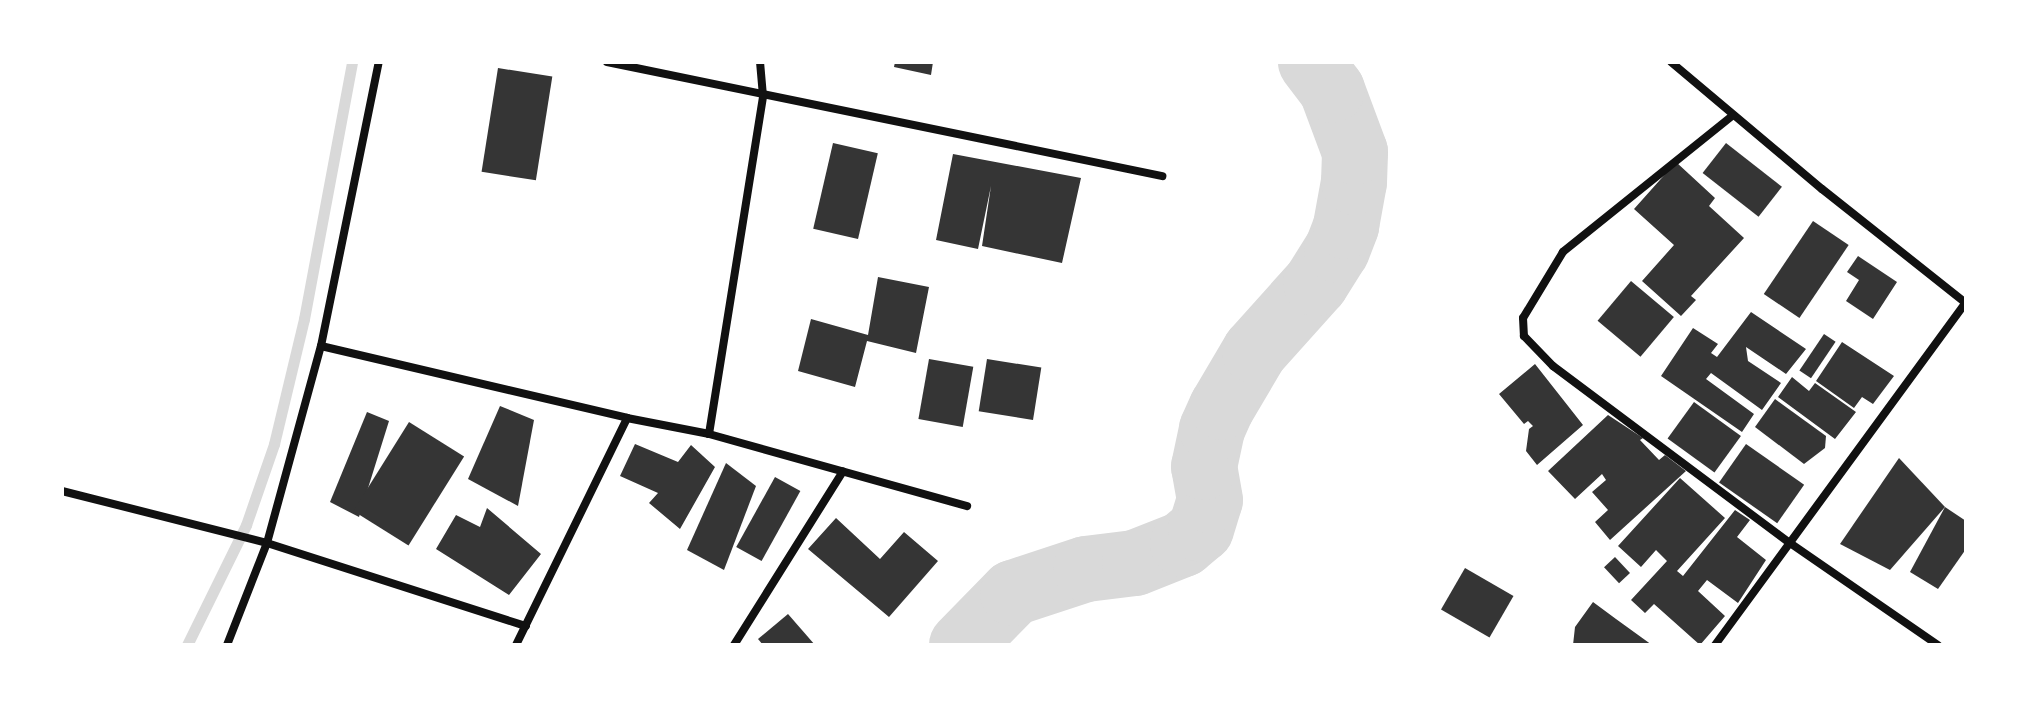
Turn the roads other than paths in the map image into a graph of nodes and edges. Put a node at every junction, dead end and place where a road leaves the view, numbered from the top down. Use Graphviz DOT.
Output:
graph roads {
  1 [pos="379,62"];
  2 [pos="607,62"];
  3 [pos="760,62"];
  4 [pos="1671,62"];
  5 [pos="763,96"];
  6 [pos="1732,116"];
  7 [pos="1162,176"];
  8 [pos="1966,302"];
  9 [pos="321,346"];
  10 [pos="627,418"];
  11 [pos="709,434"];
  12 [pos="843,471"];
  13 [pos="62,491"];
  14 [pos="967,506"];
  15 [pos="267,543"];
  16 [pos="1790,543"];
  17 [pos="526,626"];
  18 [pos="1934,644"];
  19 [pos="227,645"];
  20 [pos="516,645"];
  21 [pos="734,645"];
  22 [pos="1715,645"];
  1 -- 9 [label="street"];
  2 -- 5 [label="street"];
  3 -- 5 [label="street"];
  4 -- 6 [label="street"];
  5 -- 7 [label="street"];
  5 -- 11 [label="street"];
  6 -- 8 [label="street"];
  6 -- 16 [label="street"];
  8 -- 16 [label="street"];
  9 -- 10 [label="street"];
  9 -- 15 [label="street"];
  10 -- 11 [label="street"];
  10 -- 17 [label="street"];
  11 -- 12 [label="street"];
  12 -- 14 [label="street"];
  12 -- 21 [label="street"];
  13 -- 15 [label="street"];
  15 -- 17 [label="street"];
  15 -- 19 [label="street"];
  16 -- 18 [label="street"];
  16 -- 22 [label="street"];
  17 -- 20 [label="street"];
}
